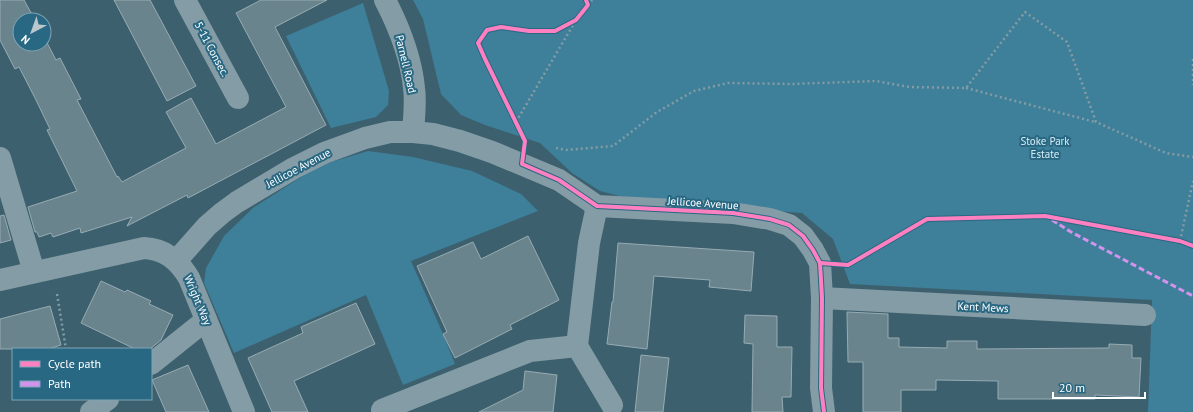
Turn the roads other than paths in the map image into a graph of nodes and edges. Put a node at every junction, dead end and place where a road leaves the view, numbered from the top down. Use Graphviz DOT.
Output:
graph roads {
  1 [pos="185,0"];
  2 [pos="385,0"];
  3 [pos="238,98"];
  4 [pos="413,132"];
  5 [pos="0,158"];
  6 [pos="597,206"];
  7 [pos="176,261"];
  8 [pos="43,270"];
  9 [pos="0,280"];
  10 [pos="822,298"];
  11 [pos="1144,316"];
  12 [pos="206,320"];
  13 [pos="577,346"];
  14 [pos="152,363"];
  15 [pos="107,400"];
  16 [pos="612,406"];
  17 [pos="382,410"];
  18 [pos="91,412"];
  19 [pos="244,412"];
  20 [pos="824,412"];
  1 -- 3 [label="street, 5-11 Consec."];
  2 -- 4 [label="street, Parnell Road"];
  4 -- 6 [label="street, Jellicoe Avenue"];
  4 -- 7 [label="street, Jellicoe Avenue"];
  5 -- 8 [label="street"];
  6 -- 10 [label="street, Jellicoe Avenue"];
  6 -- 13 [label="street"];
  7 -- 8 [label="street, Wright Way"];
  7 -- 12 [label="street, Wright Way"];
  8 -- 9 [label="street, Wright Way"];
  10 -- 11 [label="street, Kent Mews"];
  10 -- 20 [label="street, Jellicoe Avenue"];
  12 -- 14 [label="street"];
  12 -- 19 [label="street, Wright Way"];
  13 -- 16 [label="street"];
  13 -- 17 [label="street"];
  15 -- 18 [label="street"];
}
